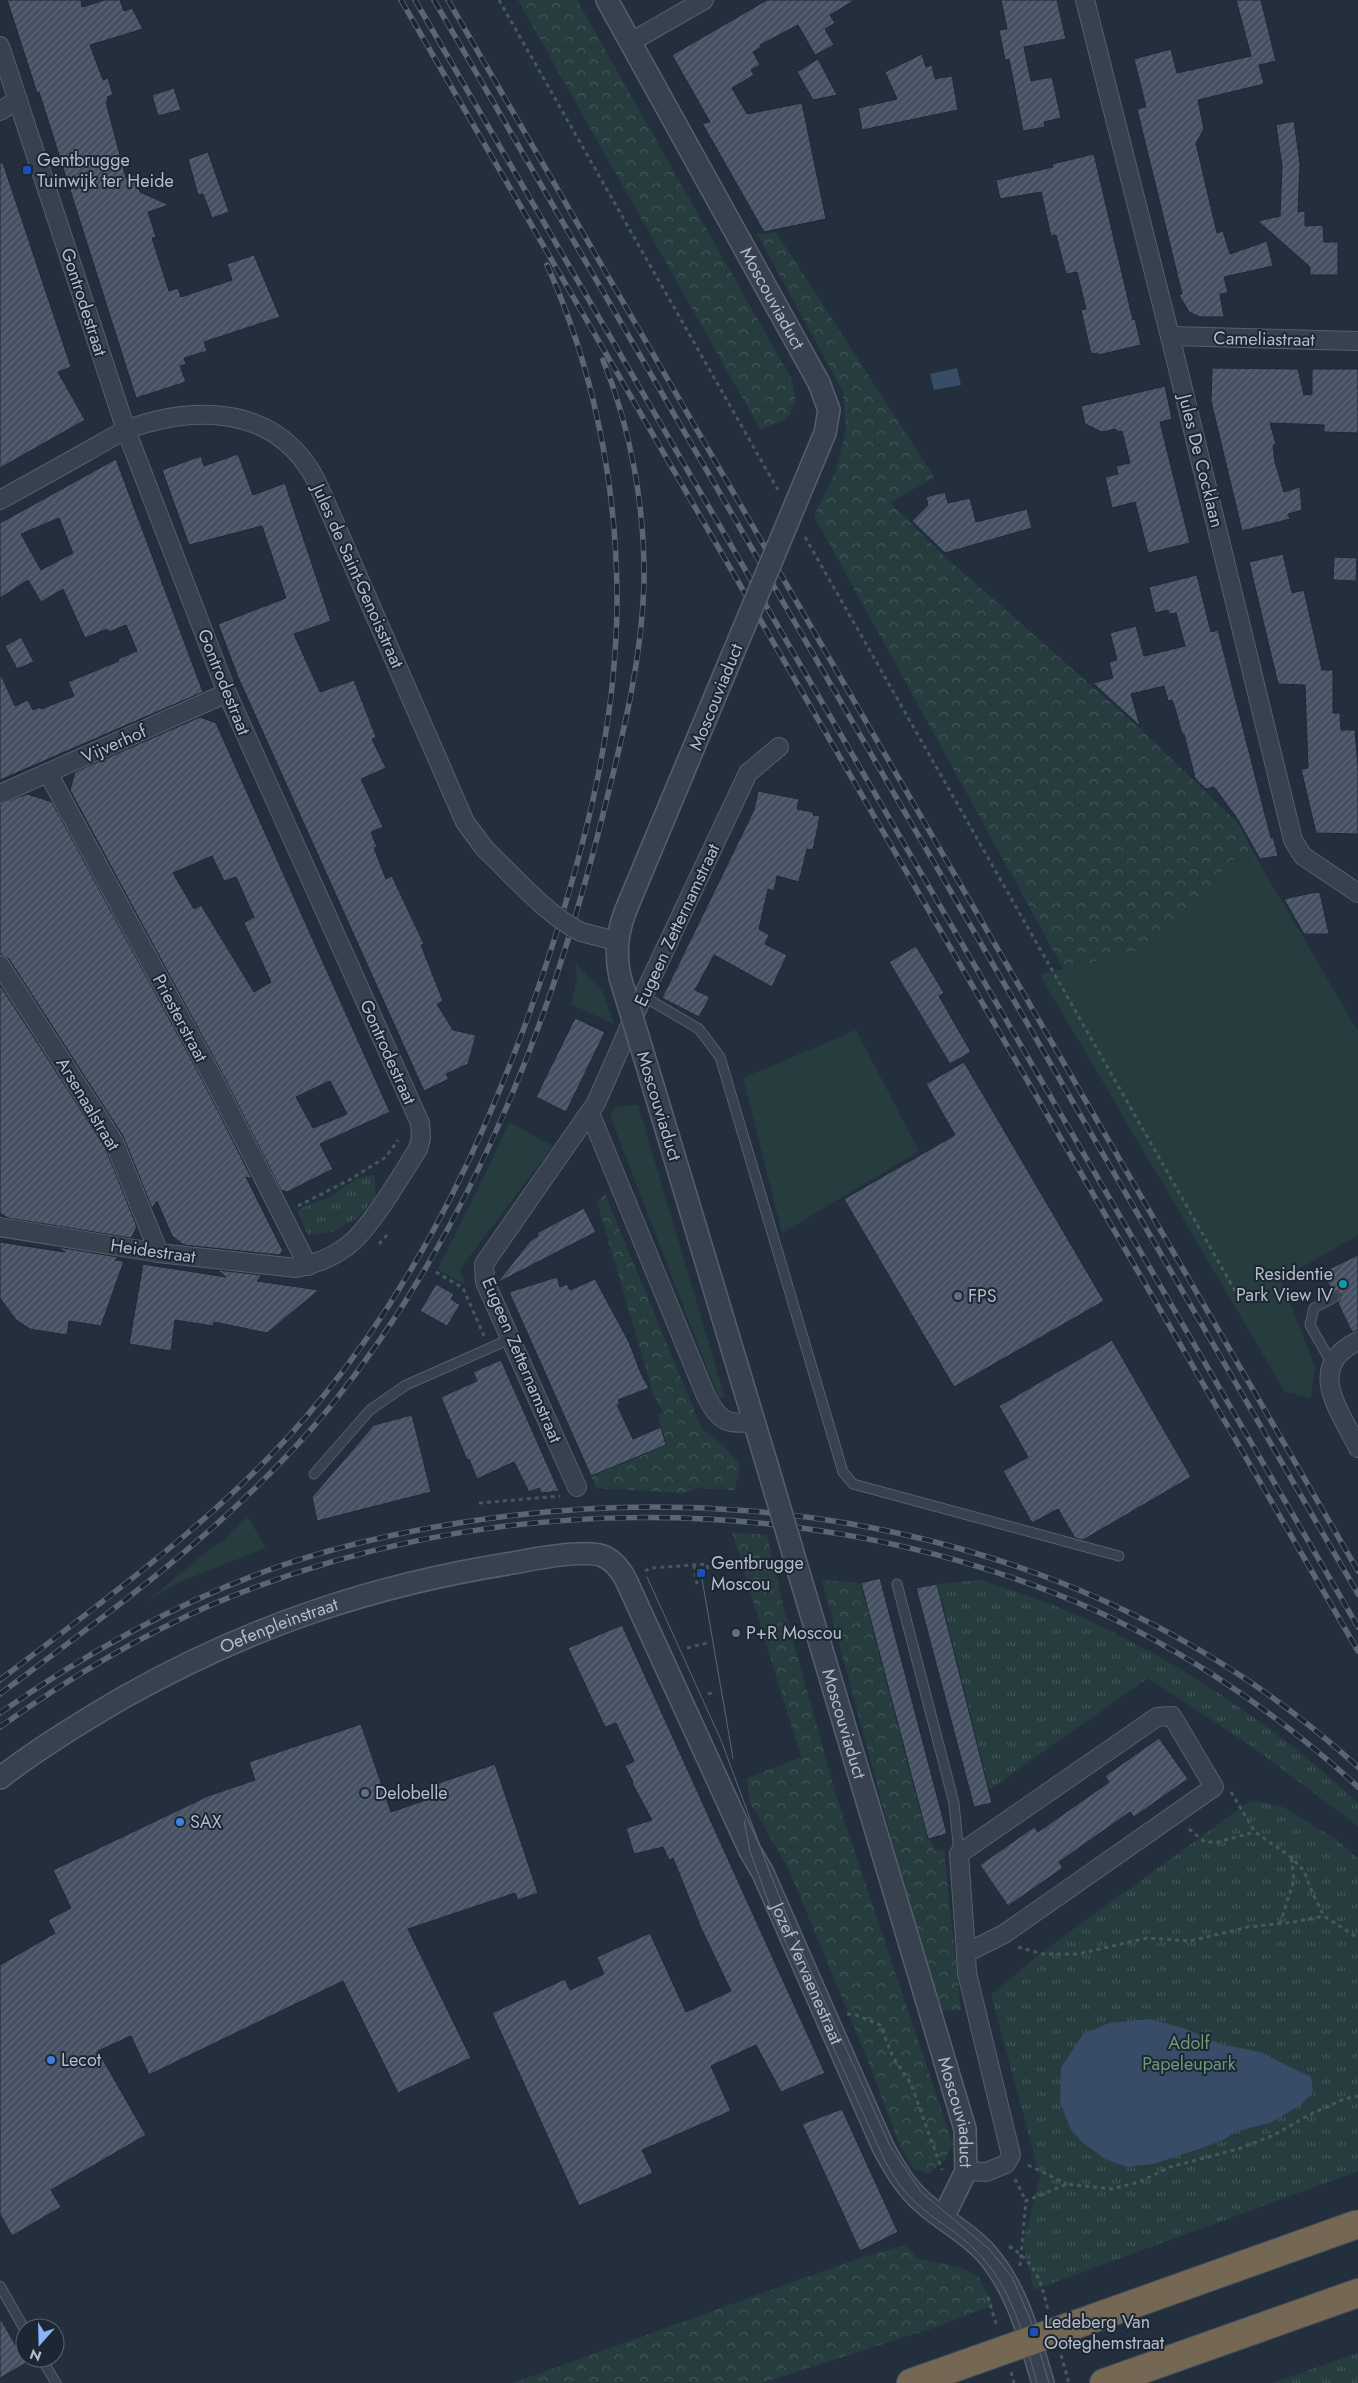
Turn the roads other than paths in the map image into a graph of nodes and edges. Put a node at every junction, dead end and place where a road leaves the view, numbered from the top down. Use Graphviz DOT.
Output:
graph roads {
  1 [pos="607,0"];
  2 [pos="704,0"];
  3 [pos="1085,0"];
  4 [pos="631,42"];
  5 [pos="0,46"];
  6 [pos="18,100"];
  7 [pos="0,111"];
  8 [pos="1170,336"];
  9 [pos="1358,341"];
  10 [pos="126,430"];
  11 [pos="0,500"];
  12 [pos="227,693"];
  13 [pos="779,747"];
  14 [pos="48,773"];
  15 [pos="0,794"];
  16 [pos="1358,893"];
  17 [pos="616,941"];
  18 [pos="0,965"];
  19 [pos="644,996"];
  20 [pos="590,1113"];
  21 [pos="0,1227"];
  22 [pos="159,1252"];
  23 [pos="308,1266"];
  24 [pos="1335,1297"];
  25 [pos="510,1339"];
  26 [pos="1358,1341"];
  27 [pos="1331,1362"];
  28 [pos="754,1422"];
  29 [pos="1358,1448"];
  30 [pos="314,1474"];
  31 [pos="577,1486"];
  32 [pos="587,1554"];
  33 [pos="1119,1556"];
  34 [pos="897,1584"];
  35 [pos="0,1778"];
  36 [pos="959,1854"];
  37 [pos="966,1953"];
  38 [pos="966,2171"];
  39 [pos="943,2218"];
  40 [pos="1358,2224"];
  41 [pos="0,2286"];
  42 [pos="1358,2293"];
  43 [pos="18,2318"];
  44 [pos="47,2368"];
  45 [pos="56,2383"];
  46 [pos="911,2383"];
  47 [pos="1043,2383"];
  48 [pos="1104,2383"];
  1 -- 4 [label="street, Moscouviaduct"];
  2 -- 4 [label="street"];
  3 -- 8 [label="street, Jules De Cocklaan"];
  4 -- 17 [label="street, Moscouviaduct, bridge"];
  5 -- 6 [label="street, Gontrodestraat"];
  6 -- 7 [label="street"];
  6 -- 10 [label="street, Gontrodestraat"];
  8 -- 9 [label="street, Cameliastraat"];
  8 -- 16 [label="street, Jules De Cocklaan"];
  10 -- 11 [label="street, Jules de Saint-Genoisstraat"];
  10 -- 12 [label="street, Gontrodestraat"];
  10 -- 17 [label="street, Jules de Saint-Genoisstraat, bridge"];
  12 -- 14 [label="street, Vijverhof"];
  12 -- 23 [label="street, Gontrodestraat"];
  13 -- 19 [label="street, Eugeen Zetternamstraat"];
  14 -- 15 [label="street, Vijverhof"];
  14 -- 23 [label="street, Priesterstraat"];
  17 -- 28 [label="street, Moscouviaduct, bridge"];
  18 -- 22 [label="street, Arsenaalstraat"];
  19 -- 20 [label="street, Eugeen Zetternamstraat"];
  19 -- 33 [label="lane"];
  20 -- 25 [label="street, Eugeen Zetternamstraat"];
  20 -- 28 [label="street"];
  21 -- 22 [label="street, Heidestraat"];
  22 -- 23 [label="street, Heidestraat"];
  24 -- 27 [label="lane"];
  25 -- 30 [label="lane"];
  25 -- 31 [label="street, Eugeen Zetternamstraat"];
  26 -- 27 [label="street"];
  27 -- 29 [label="street"];
  28 -- 38 [label="street, Moscouviaduct, bridge"];
  32 -- 35 [label="street, Oefenpleinstraat"];
  32 -- 39 [label="street, Jozef Vervaenestraat"];
  34 -- 36 [label="lane"];
  36 -- 37 [label="street"];
  36 -- 37 [label="street"];
  37 -- 38 [label="street"];
  38 -- 39 [label="street, Moscouviaduct"];
  39 -- 47 [label="street, Jozef Vervaenestraat"];
  40 -- 46 [label="highway, bridge"];
  41 -- 43 [label="lane"];
  42 -- 48 [label="highway"];
  44 -- 45 [label="lane"];
}
